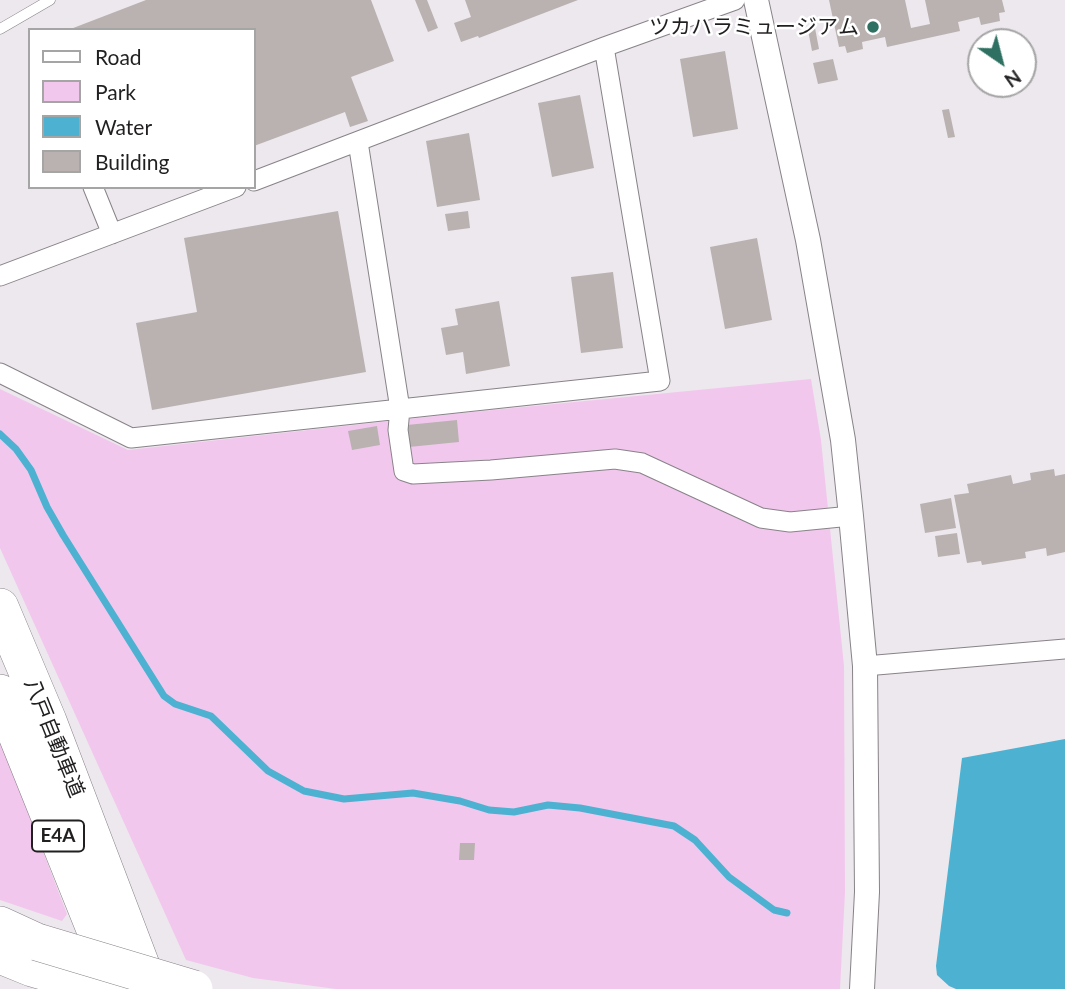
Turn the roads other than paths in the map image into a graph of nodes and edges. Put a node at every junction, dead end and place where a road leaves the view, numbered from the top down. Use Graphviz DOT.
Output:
graph roads {
  1 [pos="50,0"];
  2 [pos="735,0"];
  3 [pos="756,0"];
  4 [pos="0,29"];
  5 [pos="604,47"];
  6 [pos="358,142"];
  7 [pos="256,180"];
  8 [pos="94,189"];
  9 [pos="231,189"];
  10 [pos="112,234"];
  11 [pos="0,276"];
  12 [pos="0,373"];
  13 [pos="400,409"];
  14 [pos="851,516"];
  15 [pos="0,607"];
  16 [pos="1065,649"];
  17 [pos="865,666"];
  18 [pos="0,692"];
  19 [pos="48,721"];
  20 [pos="0,925"];
  21 [pos="23,955"];
  22 [pos="113,986"];
  23 [pos="150,989"];
  24 [pos="171,989"];
  25 [pos="194,989"];
  26 [pos="862,989"];
  1 -- 4 [label="lane"];
  2 -- 5 [label="street"];
  3 -- 14 [label="street"];
  5 -- 6 [label="street"];
  5 -- 13 [label="street"];
  6 -- 7 [label="street"];
  6 -- 13 [label="street"];
  8 -- 10 [label="street"];
  9 -- 10 [label="street"];
  10 -- 11 [label="street"];
  12 -- 13 [label="street"];
  13 -- 14 [label="street"];
  14 -- 17 [label="street"];
  15 -- 19 [label="highway, 八戸自動車道 / E4A"];
  16 -- 17 [label="street"];
  17 -- 26 [label="street"];
  18 -- 22 [label="highway, 八戸自動車道 / E4A"];
  19 -- 23 [label="highway, 八戸自動車道 / E4A"];
  19 -- 24 [label="highway"];
  20 -- 21 [label="highway"];
  21 -- 22 [label="highway"];
  21 -- 25 [label="highway, bridge"];
}
